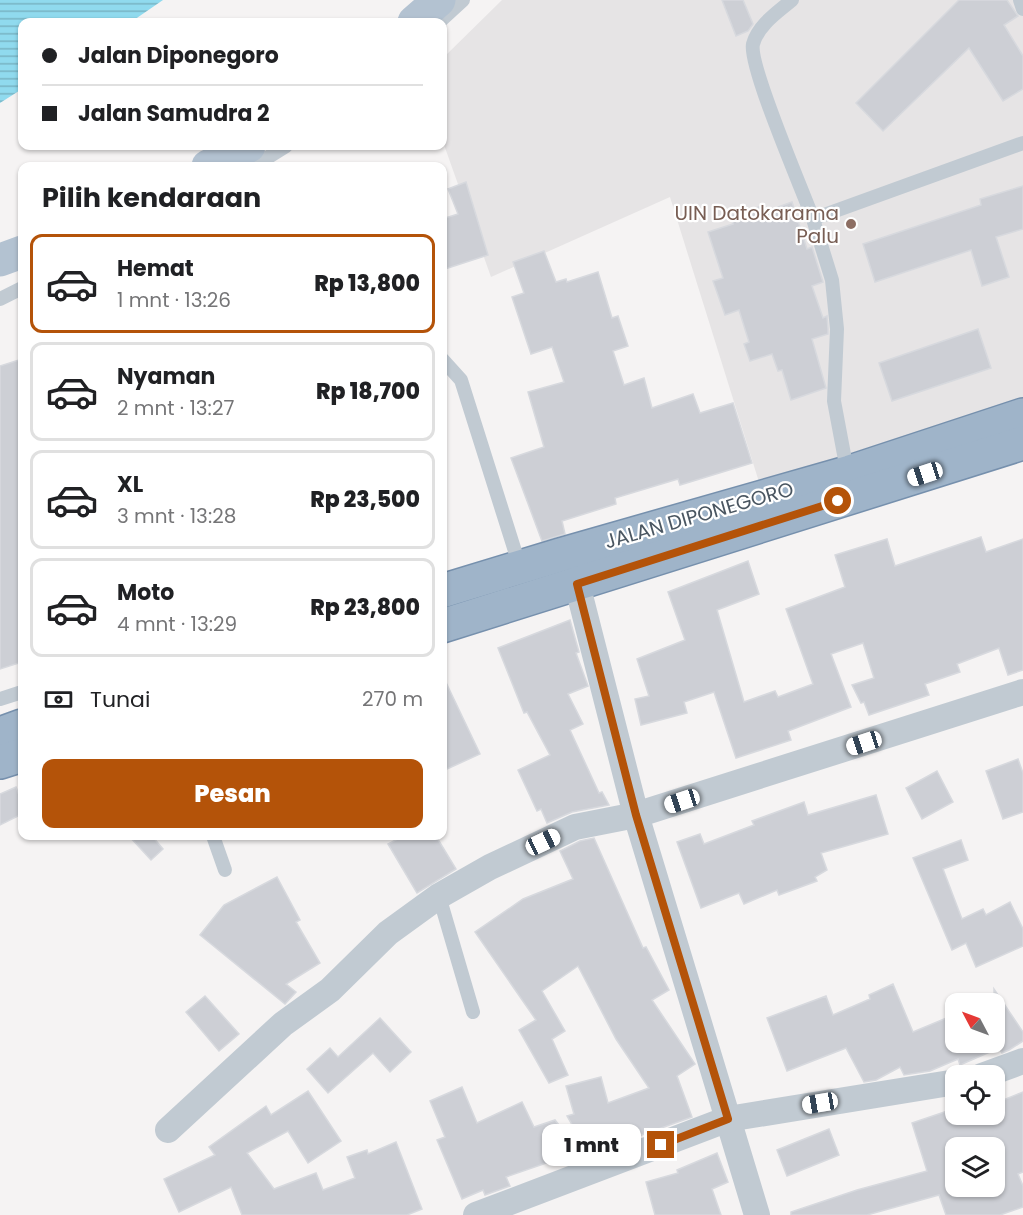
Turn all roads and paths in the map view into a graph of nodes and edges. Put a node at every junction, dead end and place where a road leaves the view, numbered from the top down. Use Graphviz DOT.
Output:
graph roads {
  1 [pos="439,0"];
  2 [pos="463,0"];
  3 [pos="792,0"];
  4 [pos="1020,0"];
  5 [pos="1023,9"];
  6 [pos="419,18"];
  7 [pos="443,18"];
  8 [pos="1023,143"];
  9 [pos="241,150"];
  10 [pos="280,150"];
  11 [pos="216,162"];
  12 [pos="260,162"];
  13 [pos="813,219"];
  14 [pos="18,253"];
  15 [pos="0,260"];
  16 [pos="18,290"];
  17 [pos="0,298"];
  18 [pos="447,365"];
  19 [pos="1023,415"];
  20 [pos="1023,442"];
  21 [pos="850,472"];
  22 [pos="520,567"];
  23 [pos="577,584"];
  24 [pos="447,589"];
  25 [pos="447,624"];
  26 [pos="1023,692"];
  27 [pos="18,693"];
  28 [pos="0,699"];
  29 [pos="18,727"];
  30 [pos="0,734"];
  31 [pos="18,755"];
  32 [pos="0,762"];
  33 [pos="636,815"];
  34 [pos="214,840"];
  35 [pos="225,870"];
  36 [pos="439,896"];
  37 [pos="473,1012"];
  38 [pos="1023,1061"];
  39 [pos="1005,1068"];
  40 [pos="945,1084"];
  41 [pos="728,1119"];
  42 [pos="168,1131"];
  43 [pos="476,1215"];
  44 [pos="757,1215"];
  1 -- 6 [label="main road"];
  2 -- 7 [label="lane"];
  3 -- 13 [label="lane"];
  4 -- 5 [label="lane"];
  8 -- 13 [label="lane"];
  9 -- 11 [label="main road"];
  10 -- 12 [label="lane"];
  13 -- 21 [label="lane"];
  14 -- 15 [label="main road"];
  16 -- 17 [label="lane"];
  18 -- 22 [label="lane"];
  19 -- 21 [label="highway, JALAN DIPONEGORO"];
  20 -- 23 [label="highway, JALAN DIPONEGORO"];
  21 -- 22 [label="highway, JALAN DIPONEGORO"];
  22 -- 24 [label="highway, JALAN DIPONEGORO"];
  23 -- 25 [label="highway, JALAN DIPONEGORO"];
  23 -- 33 [label="street"];
  26 -- 33 [label="street"];
  27 -- 28 [label="lane"];
  29 -- 30 [label="highway"];
  31 -- 32 [label="highway"];
  33 -- 36 [label="street"];
  33 -- 41 [label="street"];
  34 -- 35 [label="lane"];
  36 -- 37 [label="lane"];
  36 -- 42 [label="street"];
  38 -- 39 [label="street"];
  40 -- 41 [label="street"];
  41 -- 43 [label="street"];
  41 -- 44 [label="street"];
}
